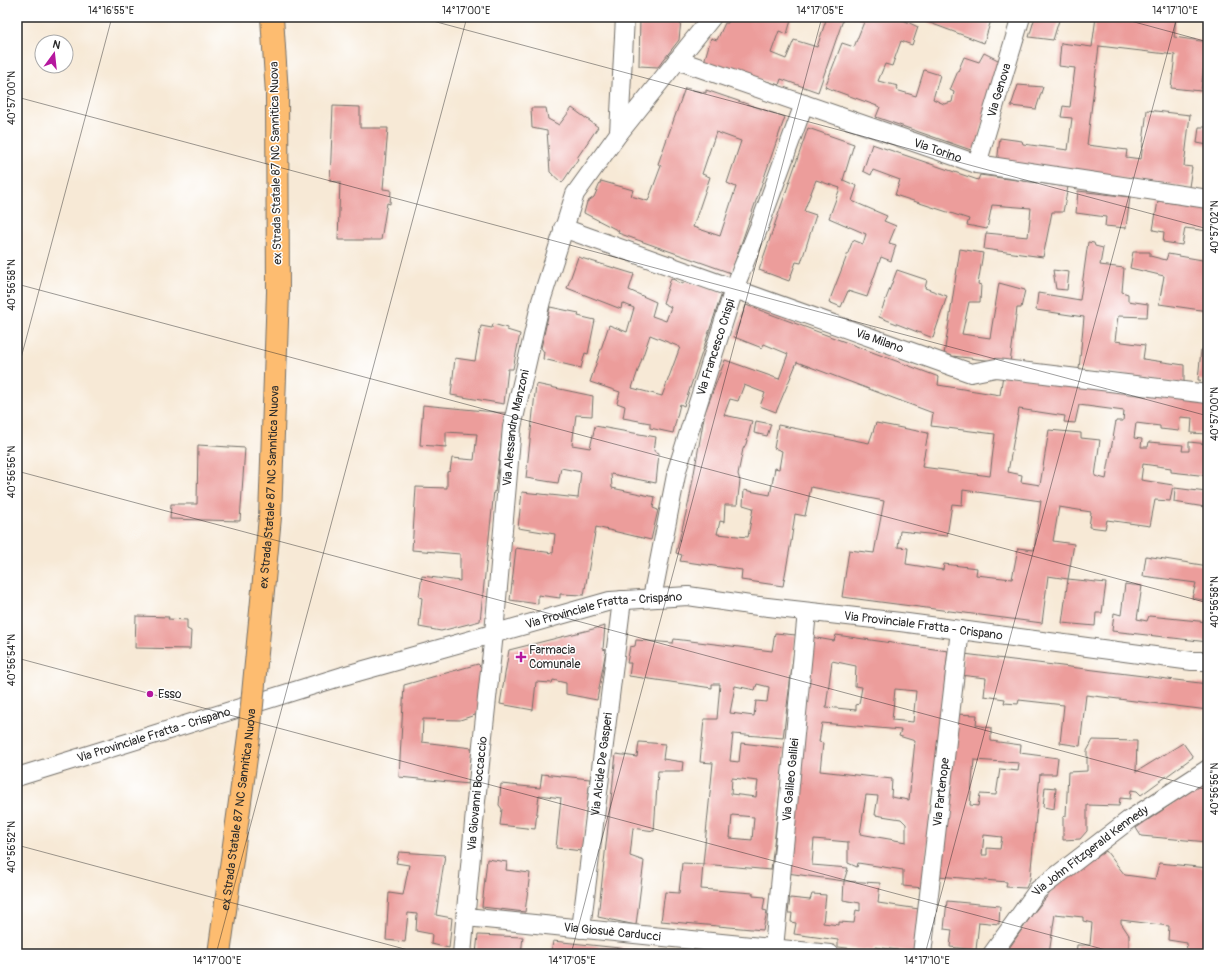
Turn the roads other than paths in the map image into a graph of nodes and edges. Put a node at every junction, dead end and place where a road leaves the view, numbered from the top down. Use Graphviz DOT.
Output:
graph roads {
  1 [pos="272,17"];
  2 [pos="625,17"];
  3 [pos="712,17"];
  4 [pos="1021,17"];
  5 [pos="677,60"];
  6 [pos="804,104"];
  7 [pos="619,133"];
  8 [pos="977,164"];
  9 [pos="1208,199"];
  10 [pos="563,228"];
  11 [pos="734,288"];
  12 [pos="1208,394"];
  13 [pos="652,598"];
  14 [pos="622,600"];
  15 [pos="807,612"];
  16 [pos="960,630"];
  17 [pos="494,633"];
  18 [pos="1208,661"];
  19 [pos="1208,769"];
  20 [pos="17,777"];
  21 [pos="466,917"];
  22 [pos="581,929"];
  23 [pos="774,948"];
  24 [pos="219,954"];
  25 [pos="462,954"];
  26 [pos="830,954"];
  27 [pos="922,954"];
  28 [pos="992,954"];
  1 -- 24 [label="highway, ex Strada Statale 87 NC Sannitica Nuova, bridge"];
  2 -- 7 [label="street"];
  3 -- 5 [label="street, Via Alessandro Manzoni"];
  4 -- 8 [label="street, Via Genova"];
  5 -- 6 [label="street, Via Torino"];
  5 -- 7 [label="street, Via Alessandro Manzoni"];
  6 -- 8 [label="street, Via Torino"];
  6 -- 11 [label="street, Via Francesco Crispi"];
  7 -- 10 [label="street, Via Alessandro Manzoni"];
  8 -- 9 [label="street, Via Torino"];
  10 -- 11 [label="street, Via Milano"];
  10 -- 17 [label="street, Via Alessandro Manzoni"];
  11 -- 12 [label="street, Via Milano"];
  11 -- 13 [label="street, Via Francesco Crispi"];
  13 -- 14 [label="street, Via Provinciale Fratta - Crispano"];
  13 -- 15 [label="street, Via Provinciale Fratta - Crispano"];
  14 -- 17 [label="street, Via Provinciale Fratta - Crispano"];
  14 -- 22 [label="street, Via Alcide De Gasperi"];
  15 -- 16 [label="street, Via Provinciale Fratta - Crispano"];
  15 -- 23 [label="street, Via Galileo Galilei"];
  16 -- 18 [label="street, Via Provinciale Fratta - Crispano"];
  16 -- 27 [label="street, Via Partenope"];
  17 -- 20 [label="street, Via Provinciale Fratta - Crispano"];
  17 -- 21 [label="street, Via Giovanni Boccaccio"];
  19 -- 28 [label="street, Via John Fitzgerald Kennedy"];
  21 -- 22 [label="street, Via Giosuè Carducci"];
  21 -- 25 [label="street, Via Giovanni Boccaccio"];
  22 -- 23 [label="street, Via Giosuè Carducci"];
  23 -- 26 [label="street, Via Giosuè Carducci"];
}
